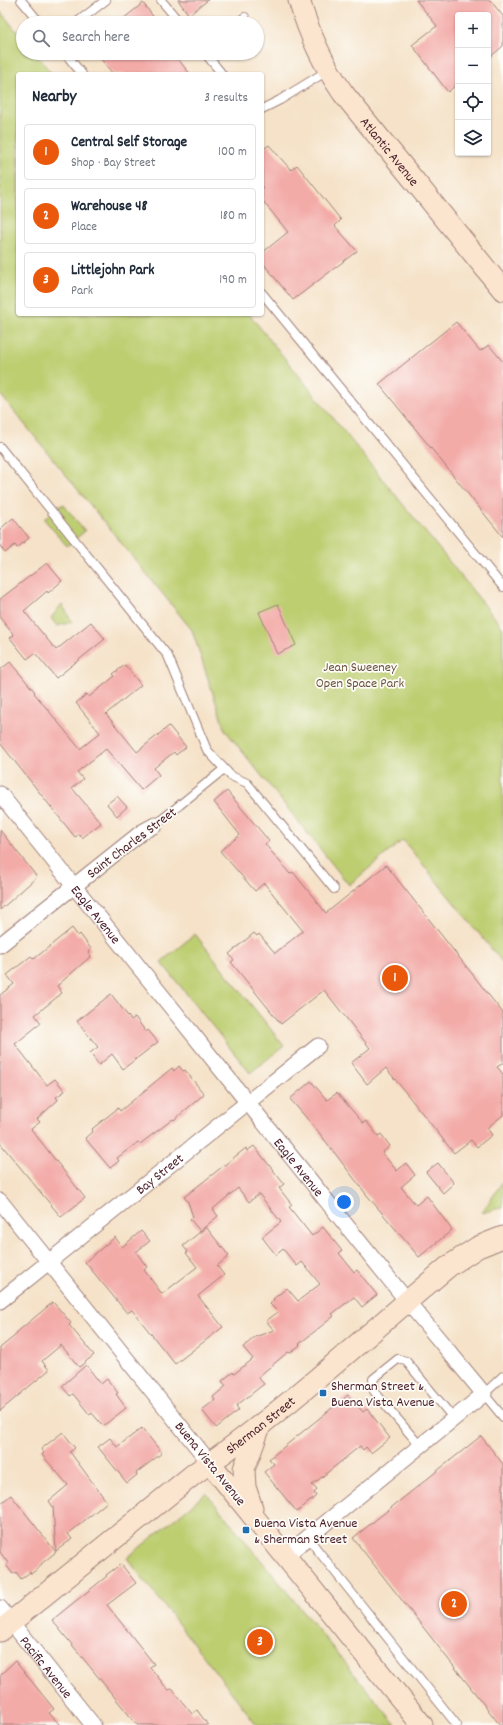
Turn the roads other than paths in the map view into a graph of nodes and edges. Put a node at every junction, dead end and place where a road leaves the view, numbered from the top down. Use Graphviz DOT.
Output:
graph roads {
  1 [pos="21,0"];
  2 [pos="106,0"];
  3 [pos="161,0"];
  4 [pos="299,0"];
  5 [pos="34,16"];
  6 [pos="85,16"];
  7 [pos="174,16"];
  8 [pos="71,60"];
  9 [pos="211,60"];
  10 [pos="327,71"];
  11 [pos="80,72"];
  12 [pos="220,72"];
  13 [pos="264,108"];
  14 [pos="503,290"];
  15 [pos="264,295"];
  16 [pos="0,447"];
  17 [pos="503,587"];
  18 [pos="224,769"];
  19 [pos="0,794"];
  20 [pos="155,825"];
  21 [pos="74,886"];
  22 [pos="334,889"];
  23 [pos="0,945"];
  24 [pos="318,1046"];
  25 [pos="248,1102"];
  26 [pos="0,1201"];
  27 [pos="503,1237"];
  28 [pos="49,1262"];
  29 [pos="0,1301"];
  30 [pos="407,1301"];
  31 [pos="503,1376"];
  32 [pos="484,1394"];
  33 [pos="503,1417"];
  34 [pos="454,1418"];
  35 [pos="260,1425"];
  36 [pos="420,1446"];
  37 [pos="210,1463"];
  38 [pos="256,1518"];
  39 [pos="308,1538"];
  40 [pos="285,1556"];
  41 [pos="4,1621"];
  42 [pos="93,1725"];
  43 [pos="422,1725"];
  44 [pos="457,1725"];
  1 -- 5 [label="lane"];
  2 -- 6 [label="lane"];
  3 -- 7 [label="lane"];
  4 -- 10 [label="street, Atlantic Avenue"];
  8 -- 11 [label="lane"];
  9 -- 12 [label="lane"];
  10 -- 13 [label="lane"];
  10 -- 14 [label="street, Atlantic Avenue"];
  15 -- 17 [label="lane"];
  16 -- 18 [label="lane"];
  18 -- 20 [label="lane, Saint Charles Street"];
  18 -- 22 [label="lane"];
  19 -- 21 [label="street, Eagle Avenue"];
  20 -- 21 [label="street, Saint Charles Street"];
  21 -- 23 [label="street, Saint Charles Street"];
  21 -- 25 [label="street, Eagle Avenue"];
  24 -- 25 [label="street, Bay Street"];
  25 -- 28 [label="street, Bay Street"];
  25 -- 30 [label="street, Eagle Avenue"];
  26 -- 28 [label="street, Buena Vista Avenue"];
  27 -- 30 [label="street, Sherman Street"];
  28 -- 29 [label="street, Bay Street"];
  28 -- 37 [label="street, Buena Vista Avenue"];
  30 -- 32 [label="street, Eagle Avenue"];
  30 -- 35 [label="street, Sherman Street"];
  31 -- 32 [label="lane"];
  32 -- 33 [label="lane"];
  32 -- 34 [label="street"];
  34 -- 36 [label="street"];
  34 -- 36 [label="lane"];
  35 -- 37 [label="street, Sherman Street"];
  35 -- 38 [label="street"];
  36 -- 39 [label="street"];
  37 -- 38 [label="street, Buena Vista Avenue"];
  37 -- 41 [label="street, Sherman Street"];
  38 -- 40 [label="street, Buena Vista Avenue"];
  39 -- 40 [label="street"];
  39 -- 44 [label="lane"];
  40 -- 43 [label="street, Buena Vista Avenue"];
  41 -- 42 [label="street, Pacific Avenue"];
}
